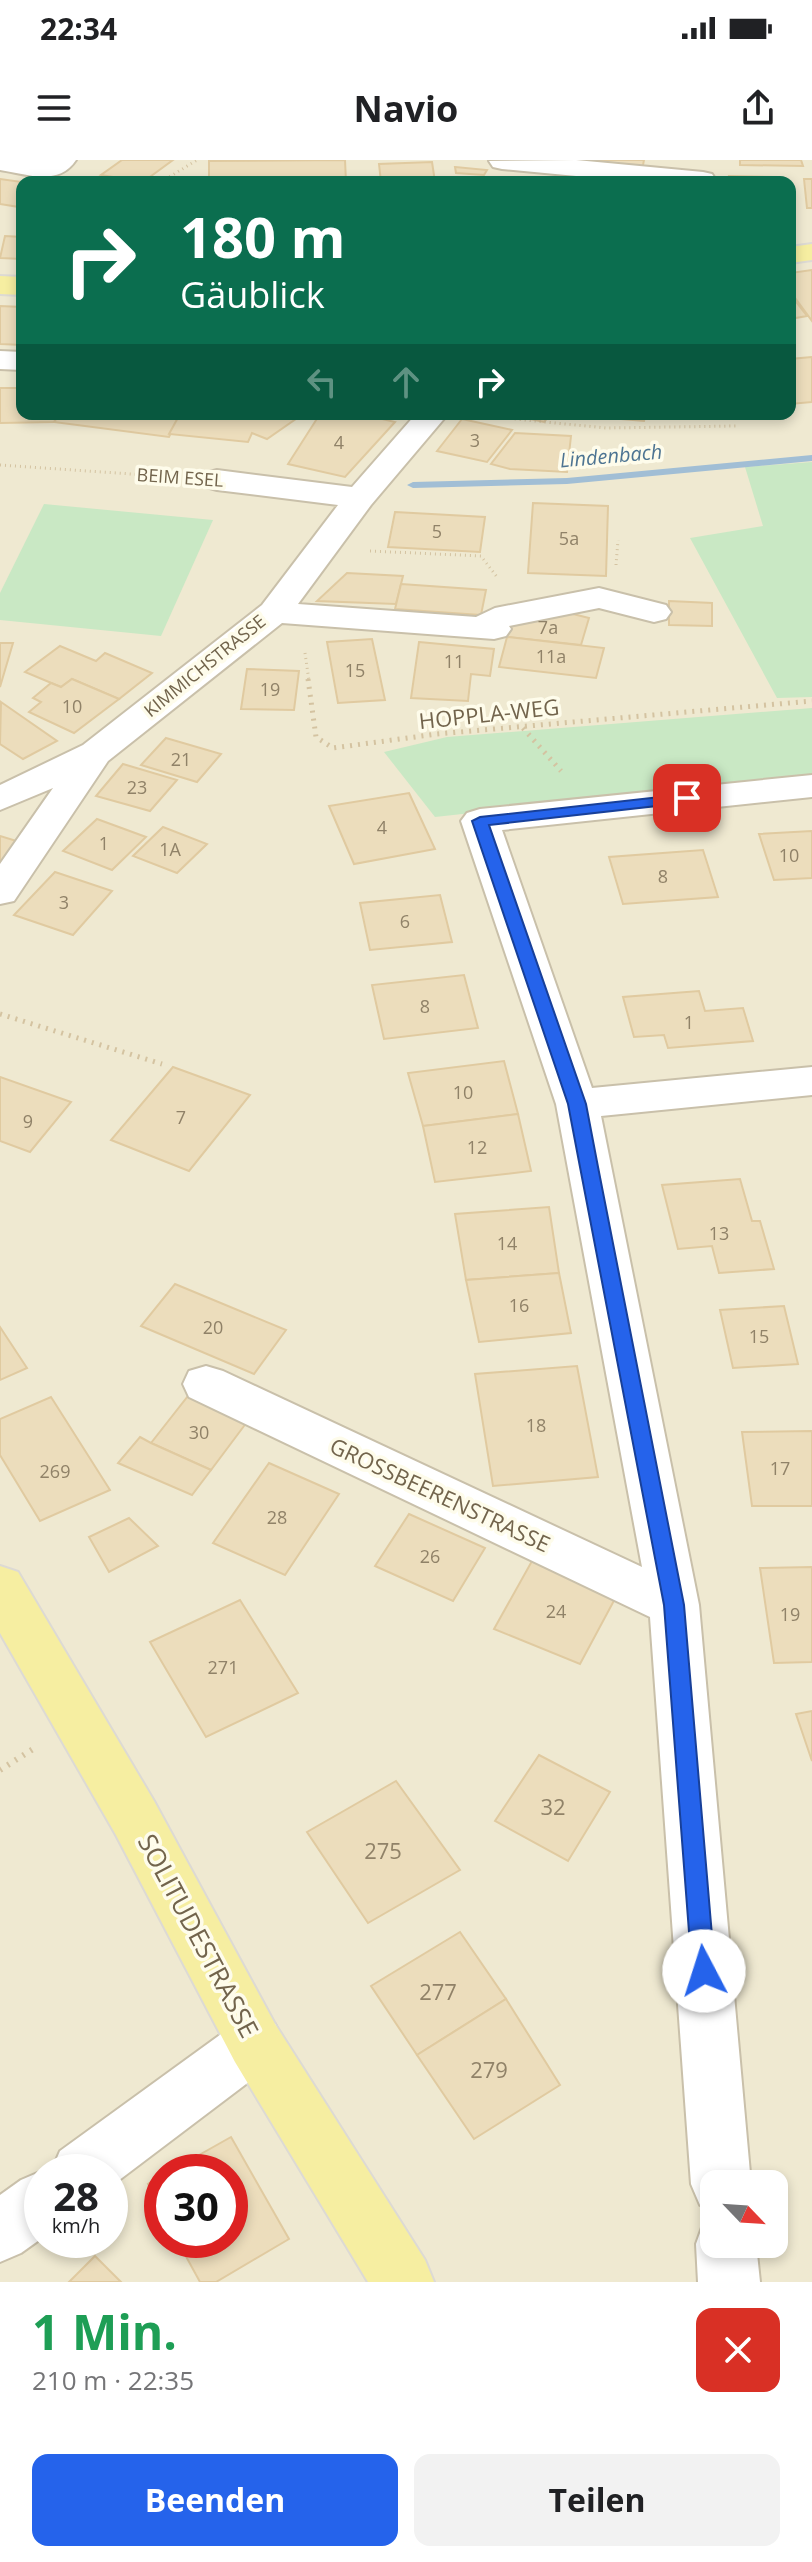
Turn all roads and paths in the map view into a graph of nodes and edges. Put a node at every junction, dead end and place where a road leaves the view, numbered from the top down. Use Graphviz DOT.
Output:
graph roads {
  1 [pos="63,160"];
  2 [pos="197,160"];
  3 [pos="502,161"];
  4 [pos="0,162"];
  5 [pos="703,174"];
  6 [pos="171,176"];
  7 [pos="428,420"];
  8 [pos="510,420"];
  9 [pos="737,426"];
  10 [pos="0,465"];
  11 [pos="217,480"];
  12 [pos="360,498"];
  13 [pos="618,540"];
  14 [pos="321,549"];
  15 [pos="616,569"];
  16 [pos="506,578"];
  17 [pos="274,612"];
  18 [pos="654,612"];
  19 [pos="812,701"];
  20 [pos="522,727"];
  21 [pos="96,753"];
  22 [pos="812,786"];
  23 [pos="0,799"];
  24 [pos="593,808"];
  25 [pos="0,892"];
  26 [pos="0,1014"];
  27 [pos="162,1064"];
  28 [pos="812,1081"];
  29 [pos="577,1104"];
  30 [pos="206,1384"];
  31 [pos="0,1587"];
  32 [pos="674,1605"];
  33 [pos="255,2043"];
  34 [pos="105,2154"];
  35 [pos="720,2170"];
  36 [pos="24,2214"];
  37 [pos="0,2232"];
  38 [pos="727,2258"];
  39 [pos="403,2282"];
  40 [pos="729,2282"];
  1 -- 4 [label="street"];
  2 -- 6 [label="path"];
  3 -- 5 [label="street"];
  7 -- 12 [label="street, KIMMICHSTRASSE"];
  8 -- 9 [label="path"];
  10 -- 11 [label="path, BEIM ESEL"];
  11 -- 12 [label="street, BEIM ESEL"];
  12 -- 14 [label="street, KIMMICHSTRASSE"];
  13 -- 15 [label="path"];
  14 -- 16 [label="path"];
  14 -- 17 [label="street, KIMMICHSTRASSE"];
  17 -- 18 [label="street"];
  17 -- 20 [label="path, HOPPLA-WEG"];
  17 -- 21 [label="street, KIMMICHSTRASSE"];
  19 -- 20 [label="path, HOPPLA-WEG"];
  20 -- 24 [label="path"];
  21 -- 23 [label="street, KIMMICHSTRASSE"];
  21 -- 25 [label="street"];
  22 -- 24 [label="street"];
  24 -- 29 [label="street"];
  26 -- 27 [label="path"];
  28 -- 29 [label="street"];
  29 -- 32 [label="street"];
  30 -- 32 [label="street, GROSSBEERENSTRASSE"];
  31 -- 33 [label="main road, SOLITUDESTRASSE"];
  32 -- 35 [label="street"];
  33 -- 34 [label="street"];
  33 -- 39 [label="main road, SOLITUDESTRASSE"];
  36 -- 37 [label="street"];
  38 -- 40 [label="street"];
}
